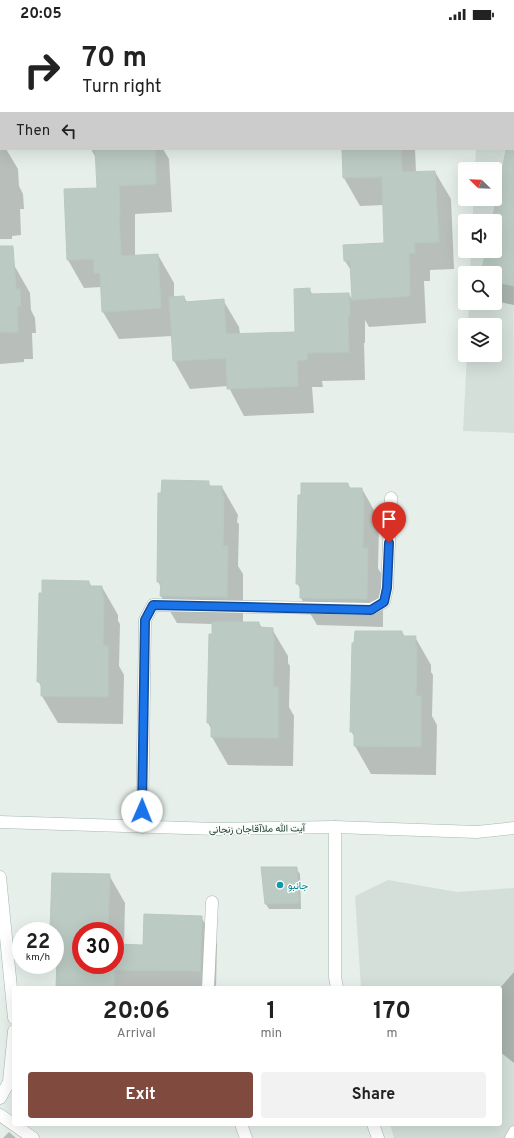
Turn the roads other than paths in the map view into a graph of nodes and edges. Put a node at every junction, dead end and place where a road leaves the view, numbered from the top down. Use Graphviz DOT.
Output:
graph roads {
  1 [pos="391,498"];
  2 [pos="0,822"];
  3 [pos="142,827"];
  4 [pos="335,827"];
  5 [pos="514,828"];
  6 [pos="0,877"];
  7 [pos="212,902"];
  8 [pos="208,986"];
  9 [pos="337,986"];
  10 [pos="12,998"];
  11 [pos="12,1051"];
  12 [pos="0,1098"];
  13 [pos="0,1115"];
  14 [pos="12,1123"];
  15 [pos="16,1126"];
  16 [pos="242,1126"];
  17 [pos="374,1126"];
  18 [pos="514,1131"];
  19 [pos="33,1138"];
  20 [pos="246,1138"];
  21 [pos="378,1138"];
  22 [pos="510,1138"];
  1 -- 3 [label="street"];
  2 -- 3 [label="street, آیت الله ملاآقاجان زنجانی"];
  3 -- 4 [label="street, آیت الله ملاآقاجان زنجانی"];
  4 -- 5 [label="street, آیت الله ملاآقاجان زنجانی"];
  4 -- 9 [label="street"];
  6 -- 10 [label="street"];
  7 -- 8 [label="street"];
  11 -- 12 [label="street"];
  13 -- 14 [label="street"];
  15 -- 19 [label="street"];
  16 -- 20 [label="street"];
  17 -- 21 [label="street"];
  18 -- 22 [label="lane"];
}
